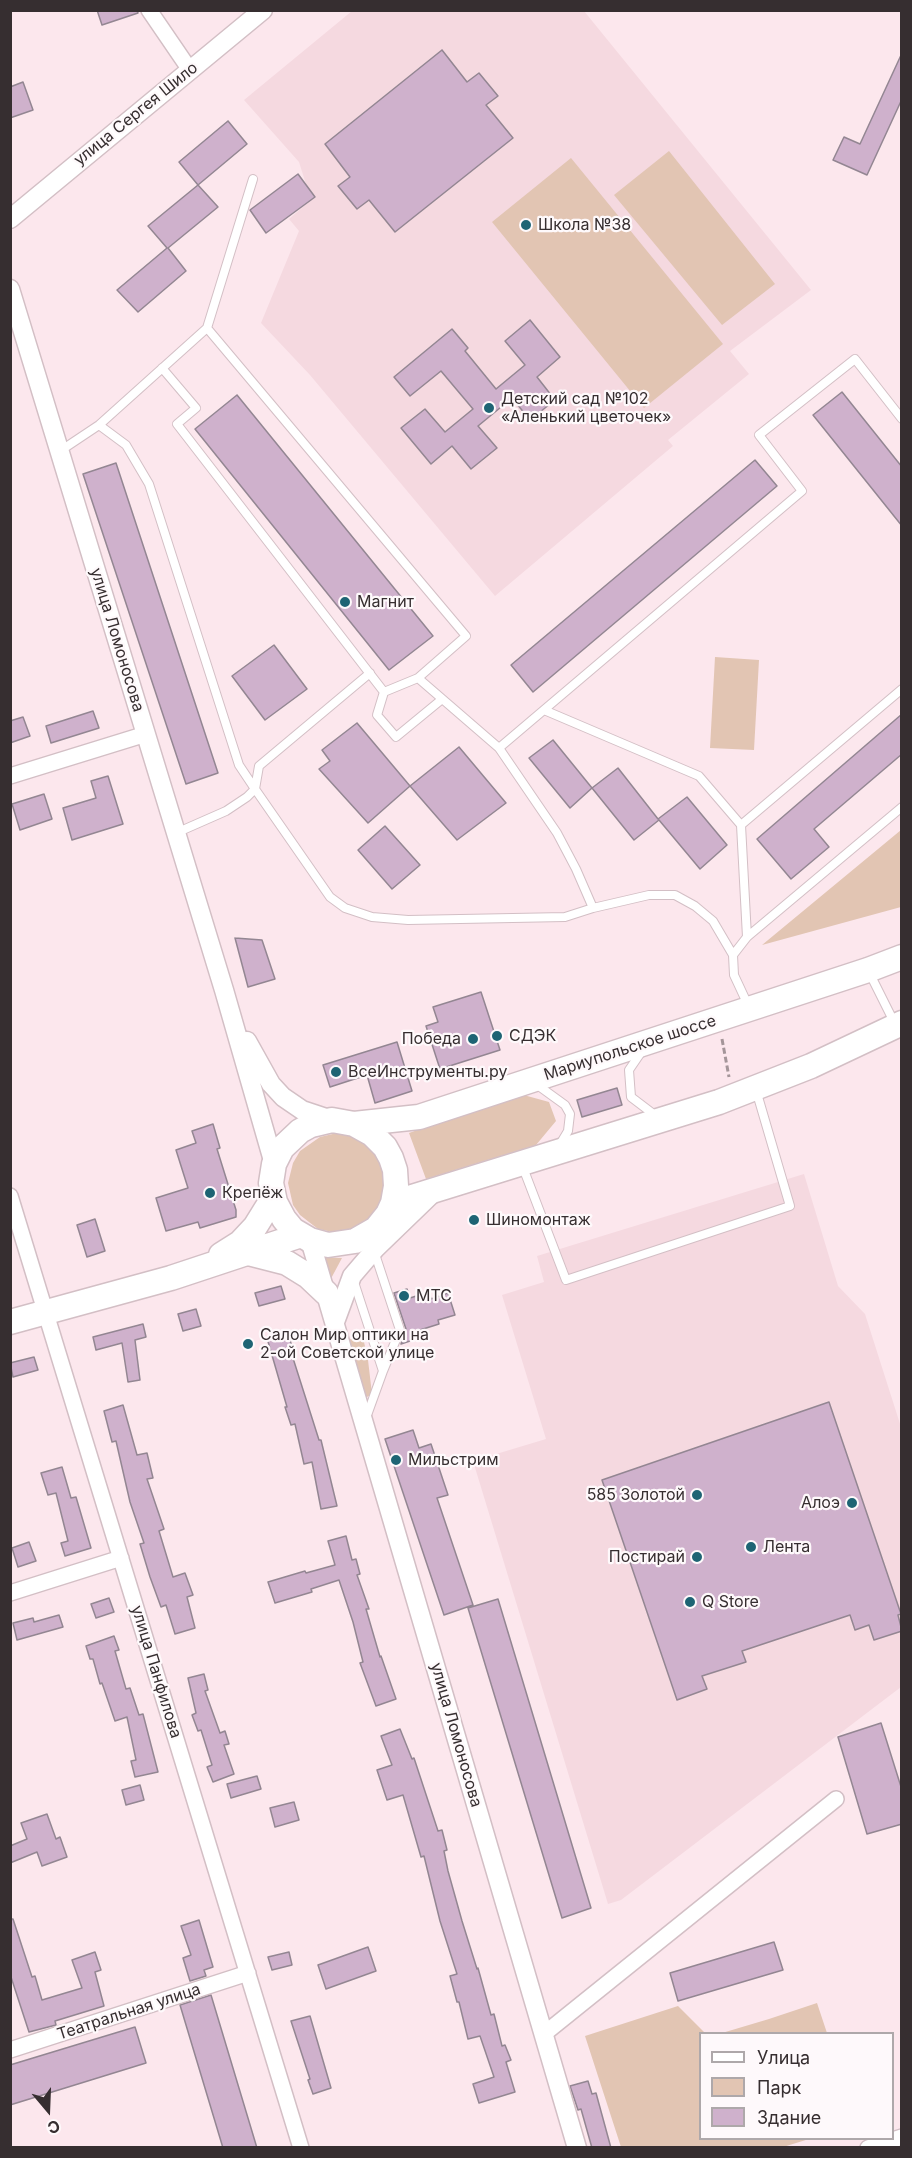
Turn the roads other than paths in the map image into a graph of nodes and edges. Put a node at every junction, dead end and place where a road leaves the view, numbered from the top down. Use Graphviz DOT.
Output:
graph roads {
  1 [pos="148,10"];
  2 [pos="263,10"];
  3 [pos="190,70"];
  4 [pos="252,179"];
  5 [pos="10,219"];
  6 [pos="10,289"];
  7 [pos="207,328"];
  8 [pos="162,368"];
  9 [pos="902,419"];
  10 [pos="99,425"];
  11 [pos="60,451"];
  12 [pos="370,673"];
  13 [pos="418,678"];
  14 [pos="902,689"];
  15 [pos="384,692"];
  16 [pos="441,700"];
  17 [pos="544,710"];
  18 [pos="146,734"];
  19 [pos="499,748"];
  20 [pos="10,776"];
  21 [pos="255,789"];
  22 [pos="902,807"];
  23 [pos="741,825"];
  24 [pos="176,833"];
  25 [pos="593,908"];
  26 [pos="747,937"];
  27 [pos="733,955"];
  28 [pos="902,957"];
  29 [pos="868,970"];
  30 [pos="224,990"];
  31 [pos="750,1009"];
  32 [pos="899,1024"];
  33 [pos="647,1042"];
  34 [pos="531,1080"];
  35 [pos="755,1088"];
  36 [pos="662,1119"];
  37 [pos="343,1122"];
  38 [pos="555,1153"];
  39 [pos="522,1163"];
  40 [pos="274,1164"];
  41 [pos="436,1190"];
  42 [pos="10,1196"];
  43 [pos="273,1198"];
  44 [pos="393,1203"];
  45 [pos="305,1238"];
  46 [pos="374,1251"];
  47 [pos="248,1253"];
  48 [pos="352,1276"];
  49 [pos="171,1278"];
  50 [pos="326,1293"];
  51 [pos="46,1312"];
  52 [pos="10,1322"];
  53 [pos="335,1322"];
  54 [pos="383,1371"];
  55 [pos="365,1422"];
  56 [pos="121,1558"];
  57 [pos="10,1593"];
  58 [pos="836,1799"];
  59 [pos="248,1973"];
  60 [pos="544,2034"];
  61 [pos="12,2045"];
  62 [pos="893,2140"];
  63 [pos="301,2148"];
  64 [pos="577,2148"];
  65 [pos="868,2148"];
  1 -- 3 [label="street"];
  2 -- 3 [label="street, улица Сергея Шило"];
  3 -- 5 [label="street, улица Сергея Шило"];
  4 -- 7 [label="lane"];
  6 -- 11 [label="street, улица Ломоносова"];
  7 -- 8 [label="lane"];
  7 -- 13 [label="lane"];
  8 -- 10 [label="lane"];
  8 -- 12 [label="lane"];
  9 -- 17 [label="lane"];
  10 -- 11 [label="lane"];
  10 -- 21 [label="lane"];
  11 -- 18 [label="street, улица Ломоносова"];
  12 -- 15 [label="lane"];
  12 -- 21 [label="lane"];
  13 -- 15 [label="lane"];
  13 -- 16 [label="lane"];
  14 -- 23 [label="lane"];
  15 -- 16 [label="lane"];
  16 -- 19 [label="lane"];
  17 -- 19 [label="lane"];
  17 -- 23 [label="lane"];
  18 -- 20 [label="street"];
  18 -- 24 [label="street, улица Ломоносова"];
  19 -- 25 [label="lane"];
  21 -- 24 [label="lane"];
  21 -- 25 [label="lane"];
  22 -- 26 [label="lane"];
  23 -- 26 [label="lane"];
  24 -- 30 [label="street, улица Ломоносова"];
  25 -- 27 [label="lane"];
  26 -- 27 [label="lane"];
  27 -- 31 [label="lane"];
  28 -- 29 [label="main road, Мариупольское шоссе"];
  29 -- 31 [label="main road, Мариупольское шоссе"];
  29 -- 32 [label="lane"];
  30 -- 37 [label="street, улица Ломоносова"];
  30 -- 40 [label="street, улица Ломоносова"];
  31 -- 33 [label="main road, Мариупольское шоссе"];
  32 -- 35 [label="main road"];
  33 -- 34 [label="main road, Мариупольское шоссе"];
  33 -- 36 [label="lane"];
  34 -- 37 [label="main road, Мариупольское шоссе"];
  34 -- 38 [label="lane"];
  35 -- 36 [label="main road"];
  35 -- 39 [label="lane"];
  36 -- 38 [label="main road"];
  37 -- 40 [label="main road"];
  37 -- 44 [label="main road"];
  38 -- 39 [label="main road"];
  39 -- 41 [label="main road"];
  40 -- 43 [label="main road"];
  41 -- 44 [label="main road"];
  41 -- 46 [label="street"];
  42 -- 51 [label="street, улица Панфилова"];
  43 -- 45 [label="main road"];
  43 -- 49 [label="main road"];
  44 -- 45 [label="main road"];
  45 -- 47 [label="main road"];
  45 -- 50 [label="street, улица Ломоносова"];
  46 -- 48 [label="street"];
  46 -- 54 [label="lane"];
  47 -- 49 [label="main road"];
  47 -- 50 [label="main road"];
  48 -- 53 [label="street"];
  48 -- 54 [label="lane"];
  49 -- 51 [label="main road"];
  50 -- 53 [label="street, улица Ломоносова"];
  51 -- 52 [label="main road"];
  51 -- 56 [label="street, улица Панфилова"];
  53 -- 55 [label="street, улица Ломоносова"];
  54 -- 55 [label="lane"];
  55 -- 60 [label="street, улица Ломоносова"];
  56 -- 57 [label="street"];
  56 -- 59 [label="street, улица Панфилова"];
  58 -- 60 [label="street"];
  59 -- 61 [label="street, Театральная улица"];
  59 -- 63 [label="street, улица Панфилова"];
  60 -- 64 [label="street, улица Ломоносова"];
  62 -- 65 [label="street"];
}
